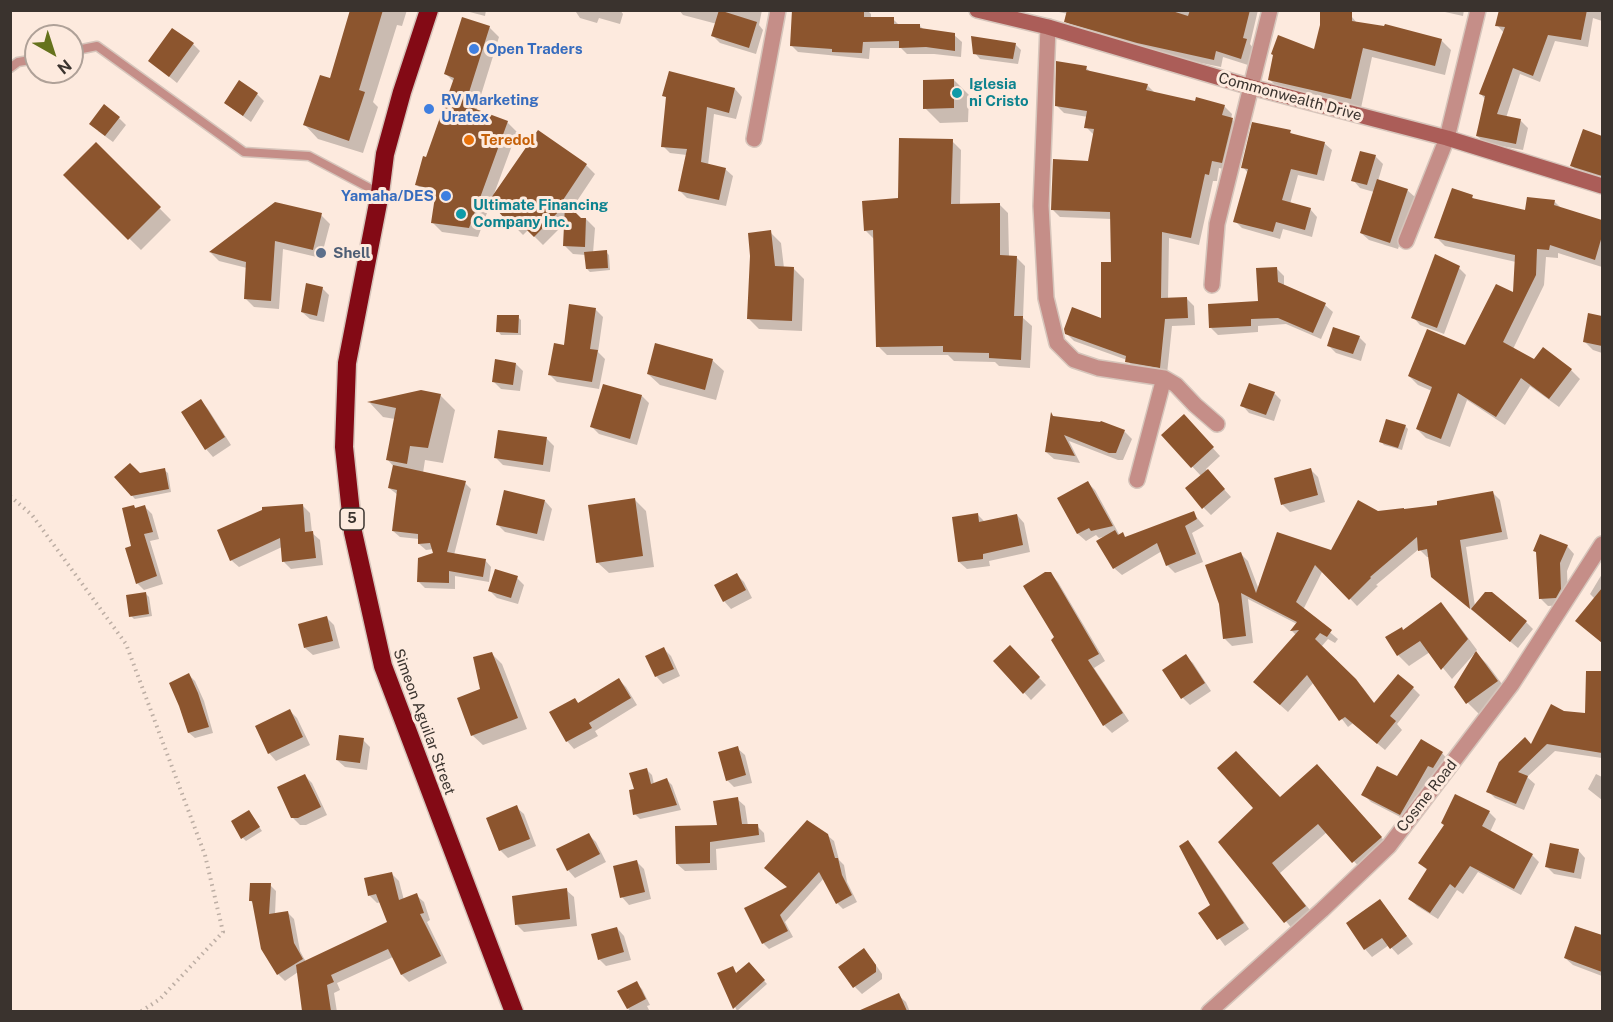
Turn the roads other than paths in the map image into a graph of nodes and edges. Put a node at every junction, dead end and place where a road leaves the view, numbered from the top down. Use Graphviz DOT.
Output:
graph roads {
  1 [pos="429,10"];
  2 [pos="778,10"];
  3 [pos="977,10"];
  4 [pos="1270,10"];
  5 [pos="1478,10"];
  6 [pos="1017,16"];
  7 [pos="1048,27"];
  8 [pos="84,49"];
  9 [pos="24,61"];
  10 [pos="10,68"];
  11 [pos="1251,87"];
  12 [pos="1447,138"];
  13 [pos="754,140"];
  14 [pos="1602,186"];
  15 [pos="380,193"];
  16 [pos="1406,241"];
  17 [pos="1212,285"];
  18 [pos="1164,378"];
  19 [pos="1217,424"];
  20 [pos="1137,480"];
  21 [pos="1602,544"];
  22 [pos="514,1011"];
  23 [pos="1209,1011"];
  1 -- 15 [label="highway, Simeon Aguilar Street / 5"];
  2 -- 13 [label="street"];
  3 -- 6 [label="street, Commonwealth Drive"];
  4 -- 11 [label="street"];
  5 -- 12 [label="street"];
  6 -- 7 [label="street, Commonwealth Drive"];
  7 -- 11 [label="street, Commonwealth Drive"];
  7 -- 18 [label="street"];
  8 -- 15 [label="lane"];
  9 -- 10 [label="lane"];
  11 -- 12 [label="street, Commonwealth Drive"];
  11 -- 17 [label="street"];
  12 -- 14 [label="street, Commonwealth Drive"];
  12 -- 16 [label="street"];
  15 -- 22 [label="highway, Simeon Aguilar Street / 5"];
  18 -- 19 [label="street"];
  18 -- 20 [label="street"];
  21 -- 23 [label="street, Cosme Road"];
}
